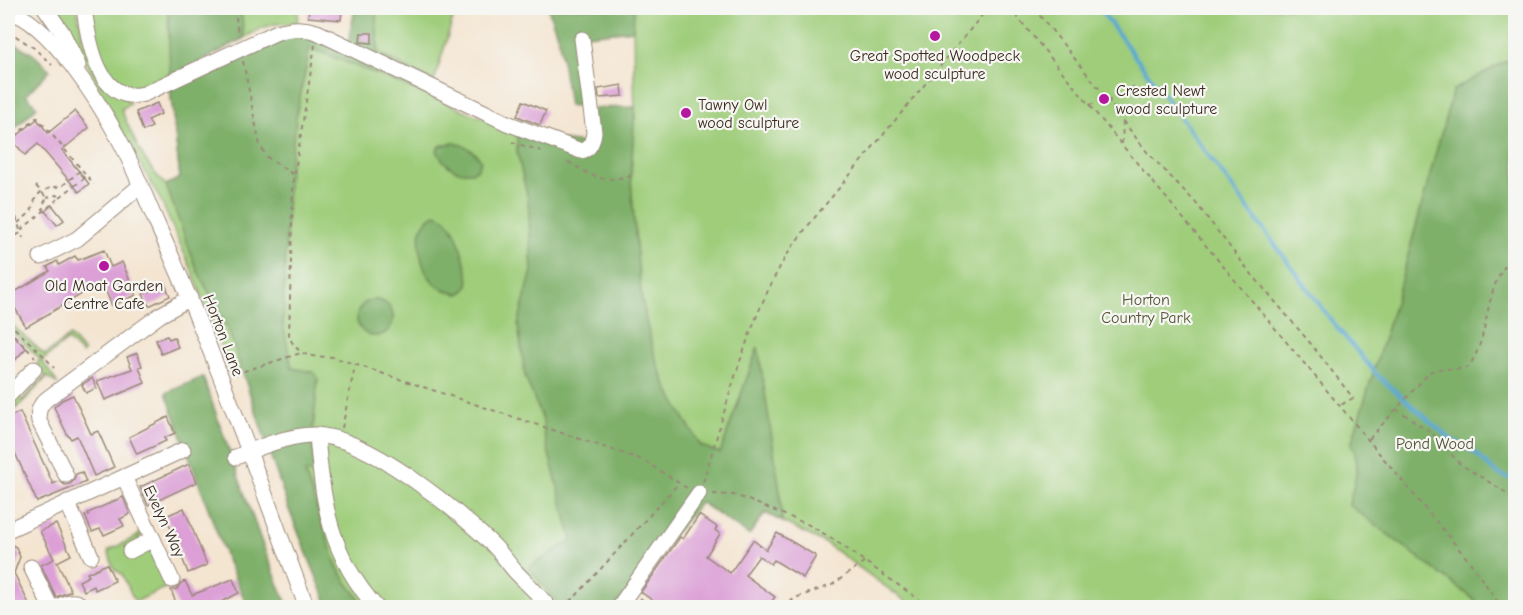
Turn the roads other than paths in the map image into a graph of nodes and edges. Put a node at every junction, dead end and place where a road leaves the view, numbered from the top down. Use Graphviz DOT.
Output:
graph roads {
  1 [pos="45,8"];
  2 [pos="84,8"];
  3 [pos="8,11"];
  4 [pos="582,39"];
  5 [pos="86,85"];
  6 [pos="140,186"];
  7 [pos="40,257"];
  8 [pos="190,298"];
  9 [pos="34,369"];
  10 [pos="8,396"];
  11 [pos="317,435"];
  12 [pos="183,450"];
  13 [pos="242,455"];
  14 [pos="66,475"];
  15 [pos="124,477"];
  16 [pos="699,493"];
  17 [pos="67,502"];
  18 [pos="8,530"];
  19 [pos="153,539"];
  20 [pos="130,551"];
  21 [pos="91,556"];
  22 [pos="31,567"];
  23 [pos="172,580"];
  24 [pos="53,608"];
  25 [pos="84,608"];
  26 [pos="307,608"];
  27 [pos="377,608"];
  28 [pos="549,608"];
  29 [pos="618,608"];
  1 -- 5 [label="street, Horton Lane"];
  2 -- 4 [label="street"];
  3 -- 5 [label="street, Horton Lane"];
  5 -- 6 [label="street, Horton Lane"];
  6 -- 7 [label="street"];
  6 -- 8 [label="street, Horton Lane"];
  8 -- 13 [label="street, Horton Lane"];
  8 -- 14 [label="street"];
  9 -- 10 [label="street"];
  11 -- 13 [label="street"];
  11 -- 27 [label="street"];
  11 -- 28 [label="street"];
  12 -- 15 [label="street, Evelyn Way"];
  13 -- 26 [label="street, Horton Lane"];
  15 -- 17 [label="street, Evelyn Way"];
  15 -- 19 [label="street, Evelyn Way"];
  16 -- 29 [label="street"];
  17 -- 18 [label="street, Evelyn Way"];
  17 -- 21 [label="street"];
  19 -- 20 [label="street"];
  19 -- 23 [label="street, Evelyn Way"];
  22 -- 24 [label="street"];
  24 -- 25 [label="street"];
}
